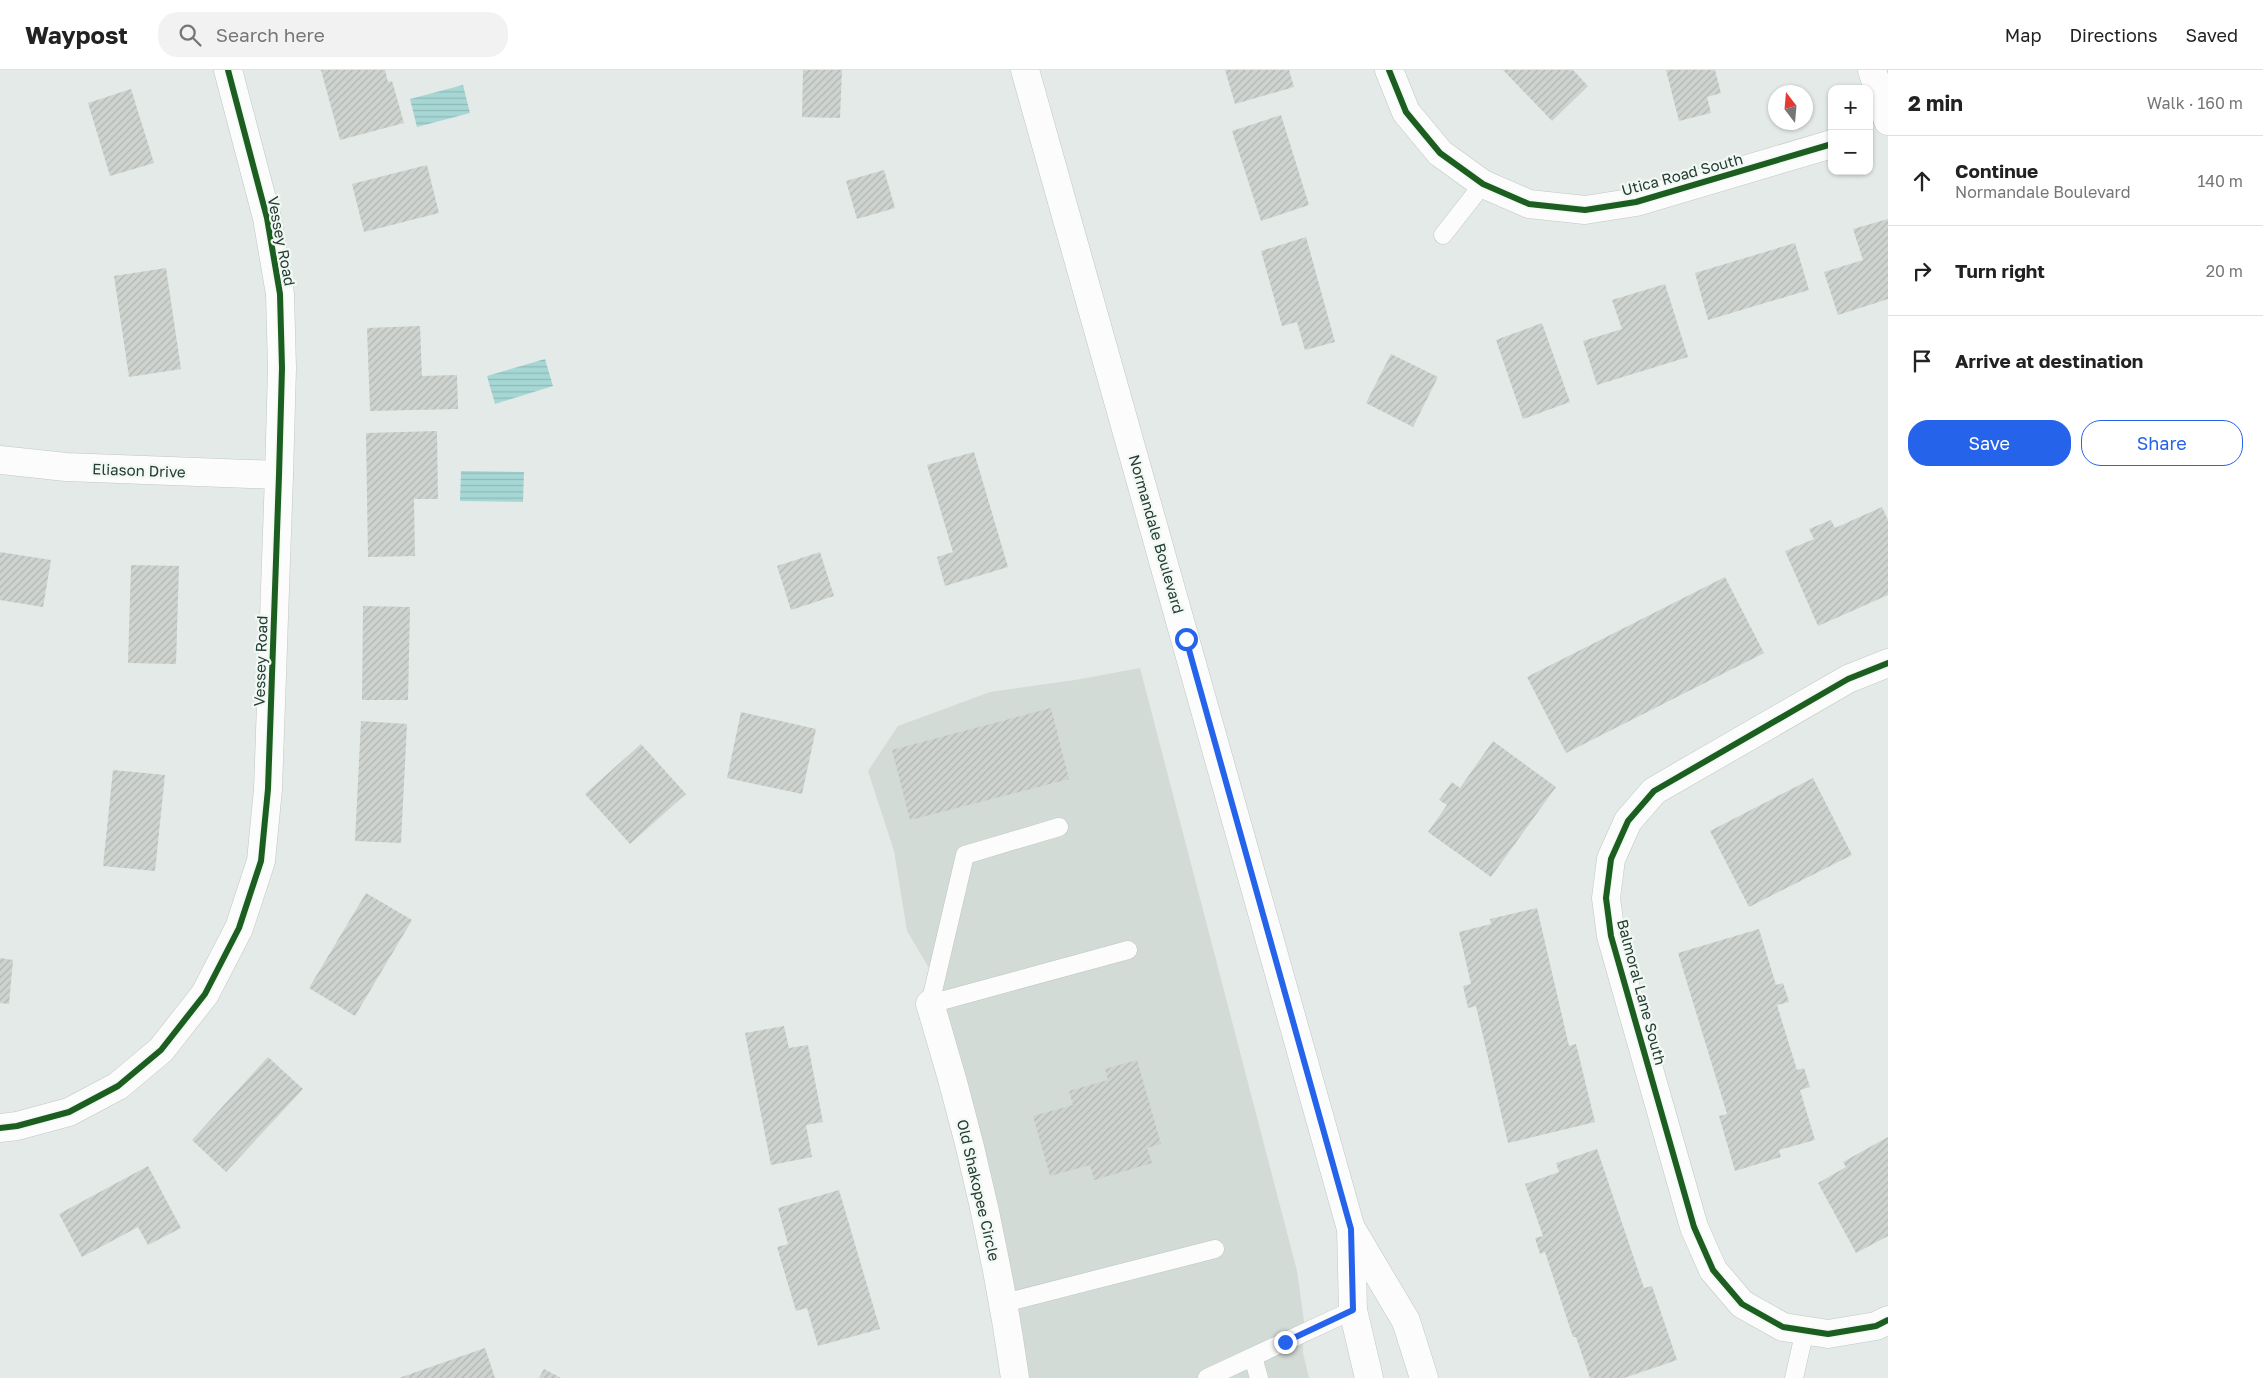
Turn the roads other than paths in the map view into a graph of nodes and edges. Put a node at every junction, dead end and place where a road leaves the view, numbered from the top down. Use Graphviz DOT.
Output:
graph roads {
  1 [pos="228,70"];
  2 [pos="1025,70"];
  3 [pos="1389,70"];
  4 [pos="1872,70"];
  5 [pos="1888,121"];
  6 [pos="1888,128"];
  7 [pos="1873,132"];
  8 [pos="1828,145"];
  9 [pos="1483,184"];
  10 [pos="1443,235"];
  11 [pos="0,460"];
  12 [pos="278,475"];
  13 [pos="1888,663"];
  14 [pos="1059,827"];
  15 [pos="1128,950"];
  16 [pos="930,1004"];
  17 [pos="0,1128"];
  18 [pos="1351,1229"];
  19 [pos="1215,1249"];
  20 [pos="1004,1303"];
  21 [pos="1353,1310"];
  22 [pos="1888,1320"];
  23 [pos="1805,1330"];
  24 [pos="1253,1357"];
  25 [pos="1015,1378"];
  26 [pos="1207,1378"];
  27 [pos="1260,1378"];
  28 [pos="1369,1378"];
  29 [pos="1424,1378"];
  30 [pos="1794,1378"];
  1 -- 12 [label="street, Vessey Road"];
  2 -- 18 [label="street, Normandale Boulevard"];
  3 -- 9 [label="street, Utica Road South"];
  4 -- 5 [label="street"];
  6 -- 7 [label="street"];
  8 -- 9 [label="street, Utica Road South"];
  9 -- 10 [label="lane"];
  11 -- 12 [label="street, Eliason Drive"];
  12 -- 17 [label="street, Vessey Road"];
  13 -- 23 [label="street, Balmoral Lane South"];
  14 -- 16 [label="lane"];
  15 -- 16 [label="lane"];
  16 -- 20 [label="street, Old Shakopee Circle"];
  18 -- 21 [label="street, Normandale Boulevard"];
  18 -- 29 [label="street, Normandale Boulevard"];
  19 -- 20 [label="lane"];
  20 -- 25 [label="street, Old Shakopee Circle"];
  21 -- 24 [label="lane"];
  21 -- 28 [label="street, Normandale Boulevard"];
  22 -- 23 [label="street, Balmoral Lane South"];
  23 -- 30 [label="lane"];
  24 -- 26 [label="lane"];
  24 -- 27 [label="lane"];
}
